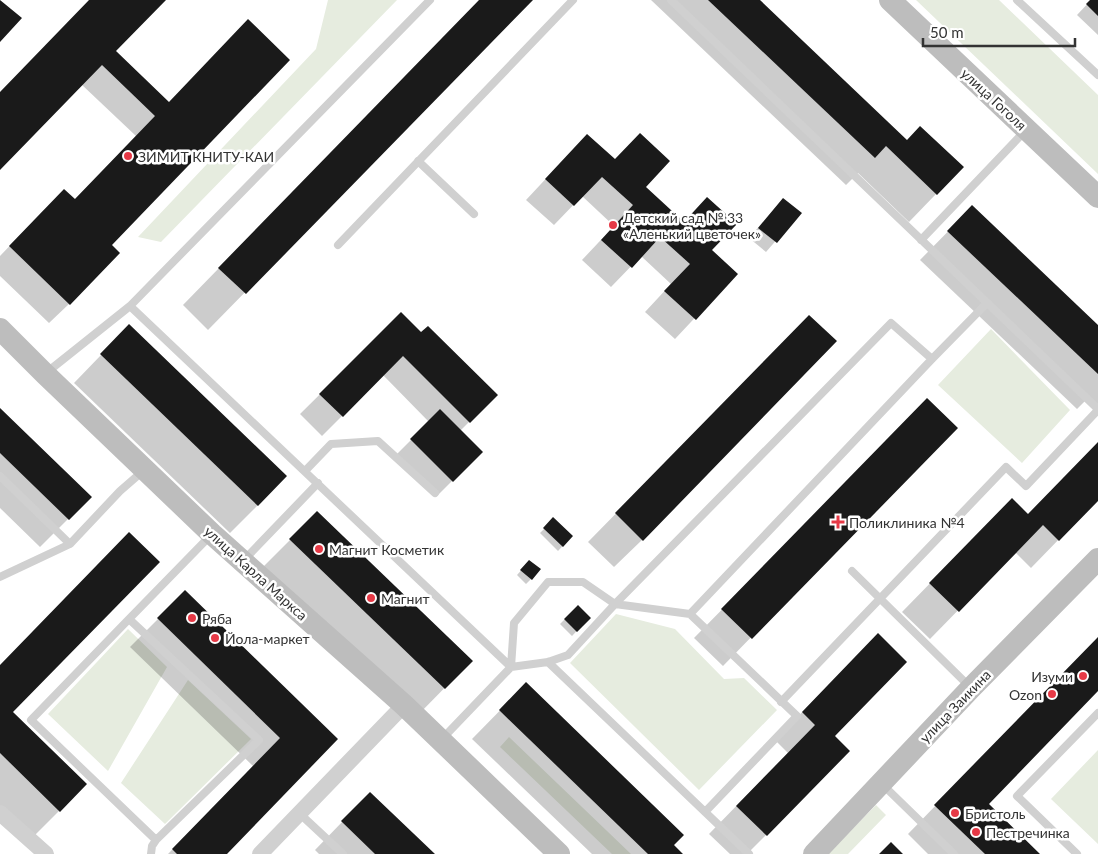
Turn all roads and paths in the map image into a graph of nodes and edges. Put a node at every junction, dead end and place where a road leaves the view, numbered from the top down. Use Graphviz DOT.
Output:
graph roads {
  1 [pos="430,0"];
  2 [pos="573,0"];
  3 [pos="671,0"];
  4 [pos="890,0"];
  5 [pos="1017,0"];
  6 [pos="1098,75"];
  7 [pos="1027,130"];
  8 [pos="418,161"];
  9 [pos="1098,197"];
  10 [pos="474,214"];
  11 [pos="921,240"];
  12 [pos="338,245"];
  13 [pos="988,303"];
  14 [pos="130,306"];
  15 [pos="0,329"];
  16 [pos="932,359"];
  17 [pos="45,374"];
  18 [pos="1098,410"];
  19 [pos="144,470"];
  20 [pos="305,470"];
  21 [pos="0,476"];
  22 [pos="318,483"];
  23 [pos="435,493"];
  24 [pos="212,534"];
  25 [pos="70,544"];
  26 [pos="1098,559"];
  27 [pos="243,562"];
  28 [pos="852,571"];
  29 [pos="0,577"];
  30 [pos="880,599"];
  31 [pos="615,604"];
  32 [pos="690,614"];
  33 [pos="129,619"];
  34 [pos="548,662"];
  35 [pos="511,667"];
  36 [pos="971,688"];
  37 [pos="781,702"];
  38 [pos="404,705"];
  39 [pos="1098,713"];
  40 [pos="441,740"];
  41 [pos="882,783"];
  42 [pos="705,812"];
  43 [pos="299,813"];
  44 [pos="0,814"];
  45 [pos="156,840"];
  46 [pos="46,854"];
  47 [pos="151,854"];
  48 [pos="260,854"];
  49 [pos="343,854"];
  50 [pos="559,854"];
  51 [pos="749,854"];
  52 [pos="814,854"];
  53 [pos="954,854"];
  54 [pos="1077,854"];
  1 -- 14 [label="lane"];
  2 -- 8 [label="lane"];
  3 -- 11 [label="lane"];
  4 -- 7 [label="street, улица Гоголя"];
  5 -- 6 [label="lane"];
  7 -- 9 [label="street, улица Гоголя"];
  7 -- 11 [label="lane"];
  8 -- 10 [label="lane"];
  8 -- 12 [label="lane"];
  11 -- 13 [label="lane"];
  13 -- 16 [label="lane"];
  13 -- 18 [label="lane"];
  14 -- 17 [label="lane"];
  14 -- 20 [label="lane"];
  15 -- 17 [label="street, улица Карла Маркса"];
  16 -- 31 [label="lane"];
  16 -- 32 [label="lane"];
  17 -- 19 [label="street, улица Карла Маркса"];
  18 -- 30 [label="lane"];
  19 -- 24 [label="street, улица Карла Маркса"];
  19 -- 25 [label="lane"];
  20 -- 22 [label="lane"];
  20 -- 23 [label="lane"];
  21 -- 25 [label="lane"];
  22 -- 27 [label="lane"];
  22 -- 35 [label="lane"];
  24 -- 27 [label="street, улица Карла Маркса"];
  24 -- 33 [label="lane"];
  25 -- 29 [label="lane"];
  26 -- 36 [label="street, улица Заикина"];
  27 -- 38 [label="street, улица Карла Маркса"];
  28 -- 30 [label="lane"];
  30 -- 36 [label="lane"];
  30 -- 37 [label="lane"];
  31 -- 32 [label="lane"];
  31 -- 34 [label="lane"];
  31 -- 35 [label="lane"];
  32 -- 37 [label="lane"];
  33 -- 45 [label="lane"];
  33 -- 45 [label="lane"];
  34 -- 35 [label="lane"];
  34 -- 42 [label="lane"];
  35 -- 40 [label="lane"];
  36 -- 41 [label="street, улица Заикина"];
  37 -- 42 [label="lane"];
  38 -- 40 [label="street, улица Карла Маркса"];
  38 -- 43 [label="street"];
  39 -- 54 [label="lane"];
  40 -- 50 [label="street, улица Карла Маркса"];
  41 -- 52 [label="street, улица Заикина"];
  41 -- 53 [label="lane"];
  42 -- 51 [label="lane"];
  43 -- 48 [label="street"];
  43 -- 49 [label="lane"];
  44 -- 46 [label="street"];
  45 -- 47 [label="lane"];
}
